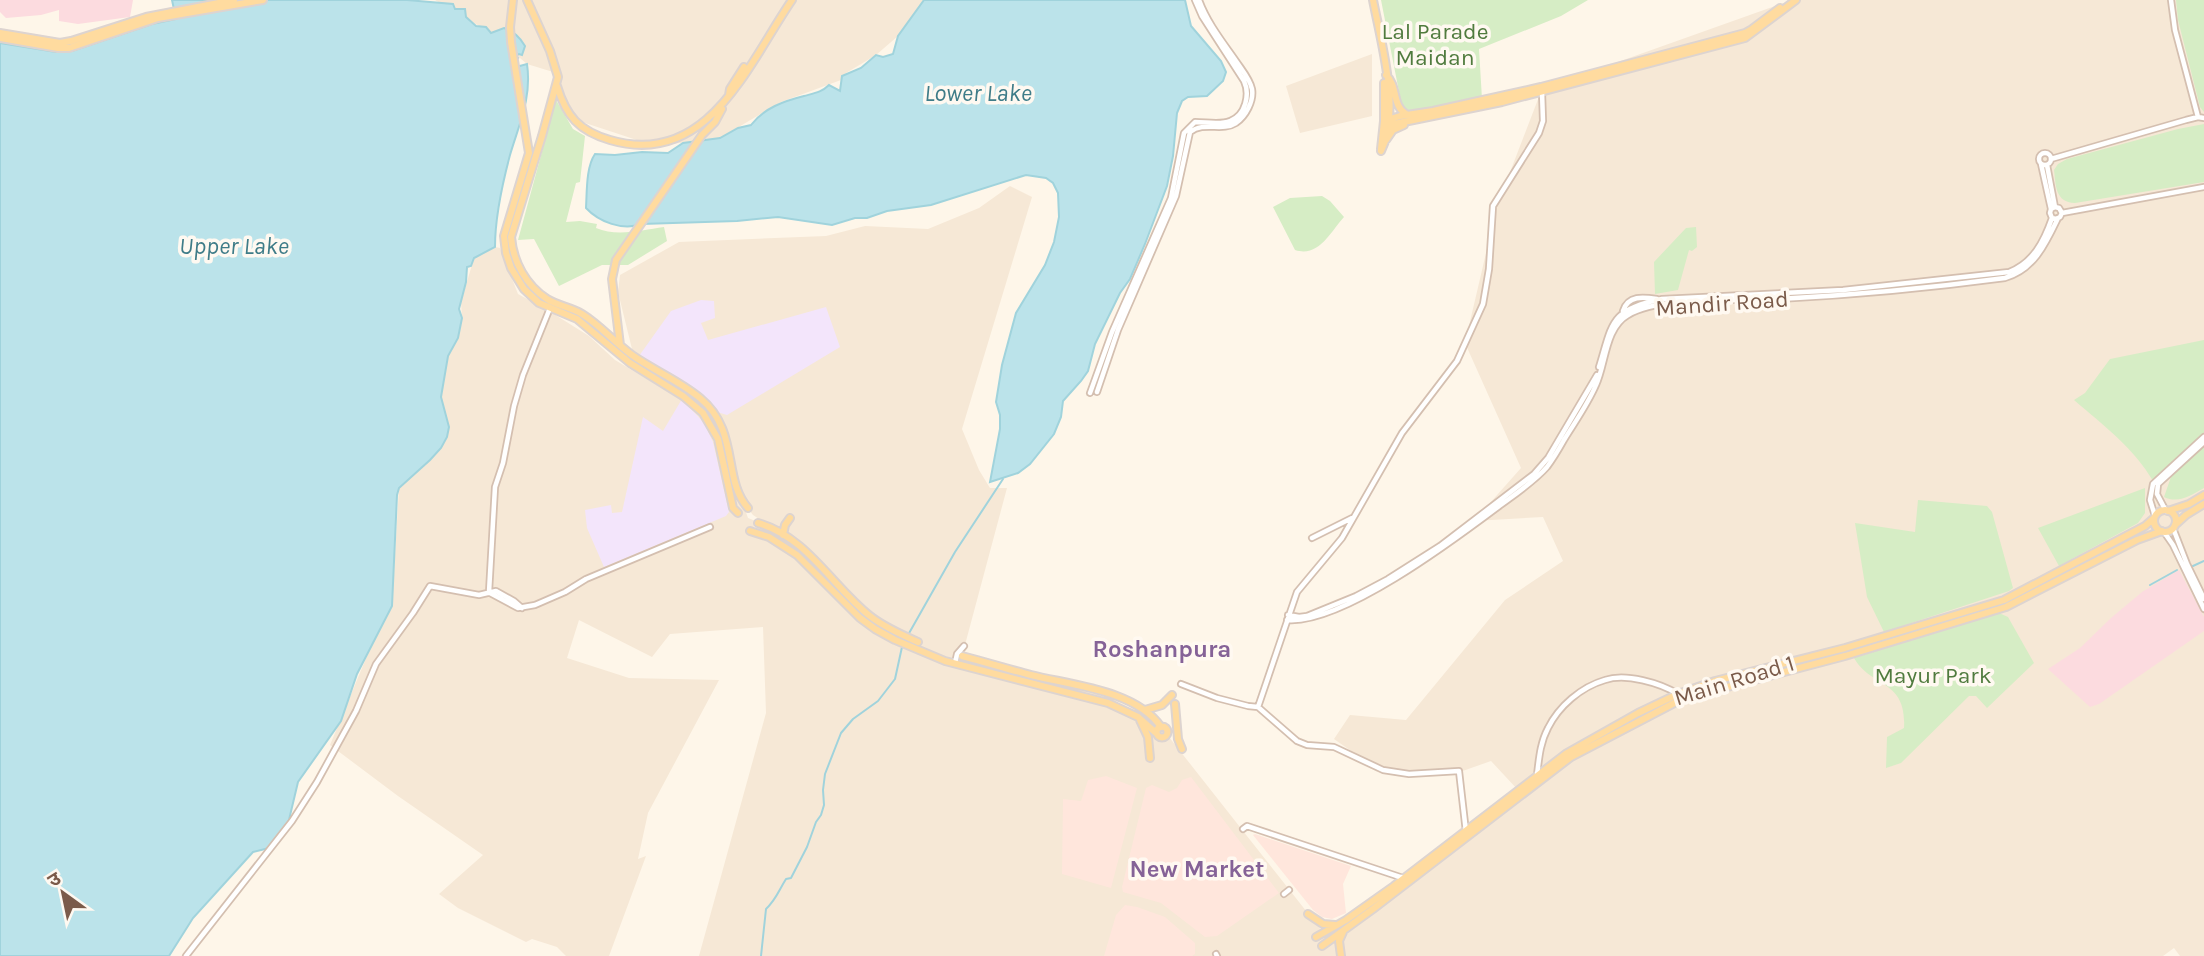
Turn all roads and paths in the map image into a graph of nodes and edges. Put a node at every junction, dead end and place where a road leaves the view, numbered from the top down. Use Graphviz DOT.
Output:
graph roads {
  1 [pos="234,0"];
  2 [pos="264,0"];
  3 [pos="513,0"];
  4 [pos="792,0"];
  5 [pos="1197,0"];
  6 [pos="1373,0"];
  7 [pos="1789,0"];
  8 [pos="1796,0"];
  9 [pos="2172,1"];
  10 [pos="528,2"];
  11 [pos="173,13"];
  12 [pos="0,36"];
  13 [pos="1386,75"];
  14 [pos="556,84"];
  15 [pos="1384,87"];
  16 [pos="1542,92"];
  17 [pos="728,98"];
  18 [pos="1408,115"];
  19 [pos="1423,118"];
  20 [pos="2201,118"];
  21 [pos="1386,123"];
  22 [pos="1385,141"];
  23 [pos="1381,151"];
  24 [pos="2051,159"];
  25 [pos="2044,164"];
  26 [pos="2204,187"];
  27 [pos="2053,208"];
  28 [pos="2062,213"];
  29 [pos="2052,218"];
  30 [pos="2058,218"];
  31 [pos="1891,288"];
  32 [pos="551,305"];
  33 [pos="620,342"];
  34 [pos="1097,392"];
  35 [pos="1090,393"];
  36 [pos="2204,440"];
  37 [pos="2204,495"];
  38 [pos="2204,504"];
  39 [pos="748,509"];
  40 [pos="2167,511"];
  41 [pos="738,513"];
  42 [pos="1354,517"];
  43 [pos="2155,517"];
  44 [pos="790,518"];
  45 [pos="758,523"];
  46 [pos="709,527"];
  47 [pos="2173,527"];
  48 [pos="750,531"];
  49 [pos="2163,531"];
  50 [pos="783,535"];
  51 [pos="1312,538"];
  52 [pos="489,592"];
  53 [pos="2204,599"];
  54 [pos="2204,609"];
  55 [pos="1288,618"];
  56 [pos="897,637"];
  57 [pos="962,656"];
  58 [pos="1831,656"];
  59 [pos="955,664"];
  60 [pos="1181,684"];
  61 [pos="1678,694"];
  62 [pos="1172,695"];
  63 [pos="1175,704"];
  64 [pos="1258,706"];
  65 [pos="1143,709"];
  66 [pos="1138,717"];
  67 [pos="1182,749"];
  68 [pos="1150,758"];
  69 [pos="1537,776"];
  70 [pos="1242,828"];
  71 [pos="1467,833"];
  72 [pos="1404,878"];
  73 [pos="1308,915"];
  74 [pos="1339,924"];
  75 [pos="1345,930"];
  76 [pos="1316,937"];
  77 [pos="1322,946"];
  78 [pos="186,956"];
  79 [pos="1341,956"];
  1 -- 11 [label="main road"];
  2 -- 11 [label="main road"];
  3 -- 32 [label="main road"];
  4 -- 17 [label="main road"];
  5 -- 34 [label="street"];
  5 -- 35 [label="street"];
  6 -- 13 [label="main road"];
  7 -- 18 [label="main road"];
  8 -- 16 [label="main road"];
  9 -- 20 [label="street"];
  10 -- 14 [label="main road"];
  11 -- 12 [label="main road"];
  13 -- 15 [label="main road"];
  13 -- 18 [label="main road"];
  13 -- 21 [label="main road"];
  14 -- 17 [label="main road"];
  14 -- 32 [label="main road"];
  15 -- 21 [label="main road"];
  15 -- 23 [label="main road"];
  16 -- 19 [label="main road"];
  16 -- 42 [label="street"];
  17 -- 33 [label="main road"];
  18 -- 21 [label="main road"];
  19 -- 21 [label="main road"];
  19 -- 22 [label="main road"];
  20 -- 24 [label="street"];
  21 -- 22 [label="main road"];
  21 -- 23 [label="main road"];
  22 -- 23 [label="main road"];
  24 -- 25 [label="street"];
  24 -- 25 [label="street"];
  25 -- 27 [label="street"];
  26 -- 28 [label="street"];
  27 -- 28 [label="street"];
  27 -- 29 [label="street"];
  28 -- 30 [label="street"];
  29 -- 30 [label="street"];
  29 -- 31 [label="street, Mandir Road"];
  30 -- 31 [label="street, Mandir Road"];
  31 -- 55 [label="street, Mandir Road"];
  31 -- 55 [label="street, Mandir Road"];
  32 -- 33 [label="main road"];
  32 -- 41 [label="main road"];
  32 -- 52 [label="street"];
  33 -- 39 [label="main road"];
  36 -- 40 [label="street"];
  36 -- 43 [label="street"];
  37 -- 40 [label="main road"];
  38 -- 47 [label="main road"];
  40 -- 43 [label="main road"];
  40 -- 47 [label="main road"];
  42 -- 51 [label="street"];
  42 -- 55 [label="street"];
  43 -- 49 [label="main road"];
  43 -- 58 [label="main road, Main Road 1"];
  44 -- 50 [label="main road"];
  45 -- 50 [label="main road"];
  46 -- 52 [label="street"];
  47 -- 49 [label="main road"];
  47 -- 53 [label="street"];
  48 -- 56 [label="main road"];
  49 -- 54 [label="street"];
  49 -- 58 [label="main road, Main Road 1"];
  50 -- 56 [label="main road"];
  52 -- 78 [label="street"];
  55 -- 64 [label="street"];
  56 -- 59 [label="main road"];
  57 -- 59 [label="street"];
  57 -- 65 [label="main road"];
  58 -- 61 [label="main road, Main Road 1"];
  58 -- 71 [label="main road, Main Road 1"];
  59 -- 66 [label="main road"];
  60 -- 64 [label="street"];
  61 -- 69 [label="main road, Main Road 1"];
  61 -- 69 [label="street"];
  62 -- 65 [label="main road"];
  63 -- 67 [label="main road"];
  64 -- 71 [label="street"];
  65 -- 66 [label="main road"];
  66 -- 68 [label="main road"];
  69 -- 71 [label="main road, Main Road 1"];
  70 -- 72 [label="street"];
  71 -- 72 [label="main road, Main Road 1"];
  71 -- 75 [label="main road, Main Road 1"];
  72 -- 74 [label="main road, Main Road 1"];
  73 -- 74 [label="main road"];
  74 -- 76 [label="main road, Main Road 1"];
  75 -- 77 [label="main road, Main Road 1"];
  75 -- 79 [label="main road"];
}
